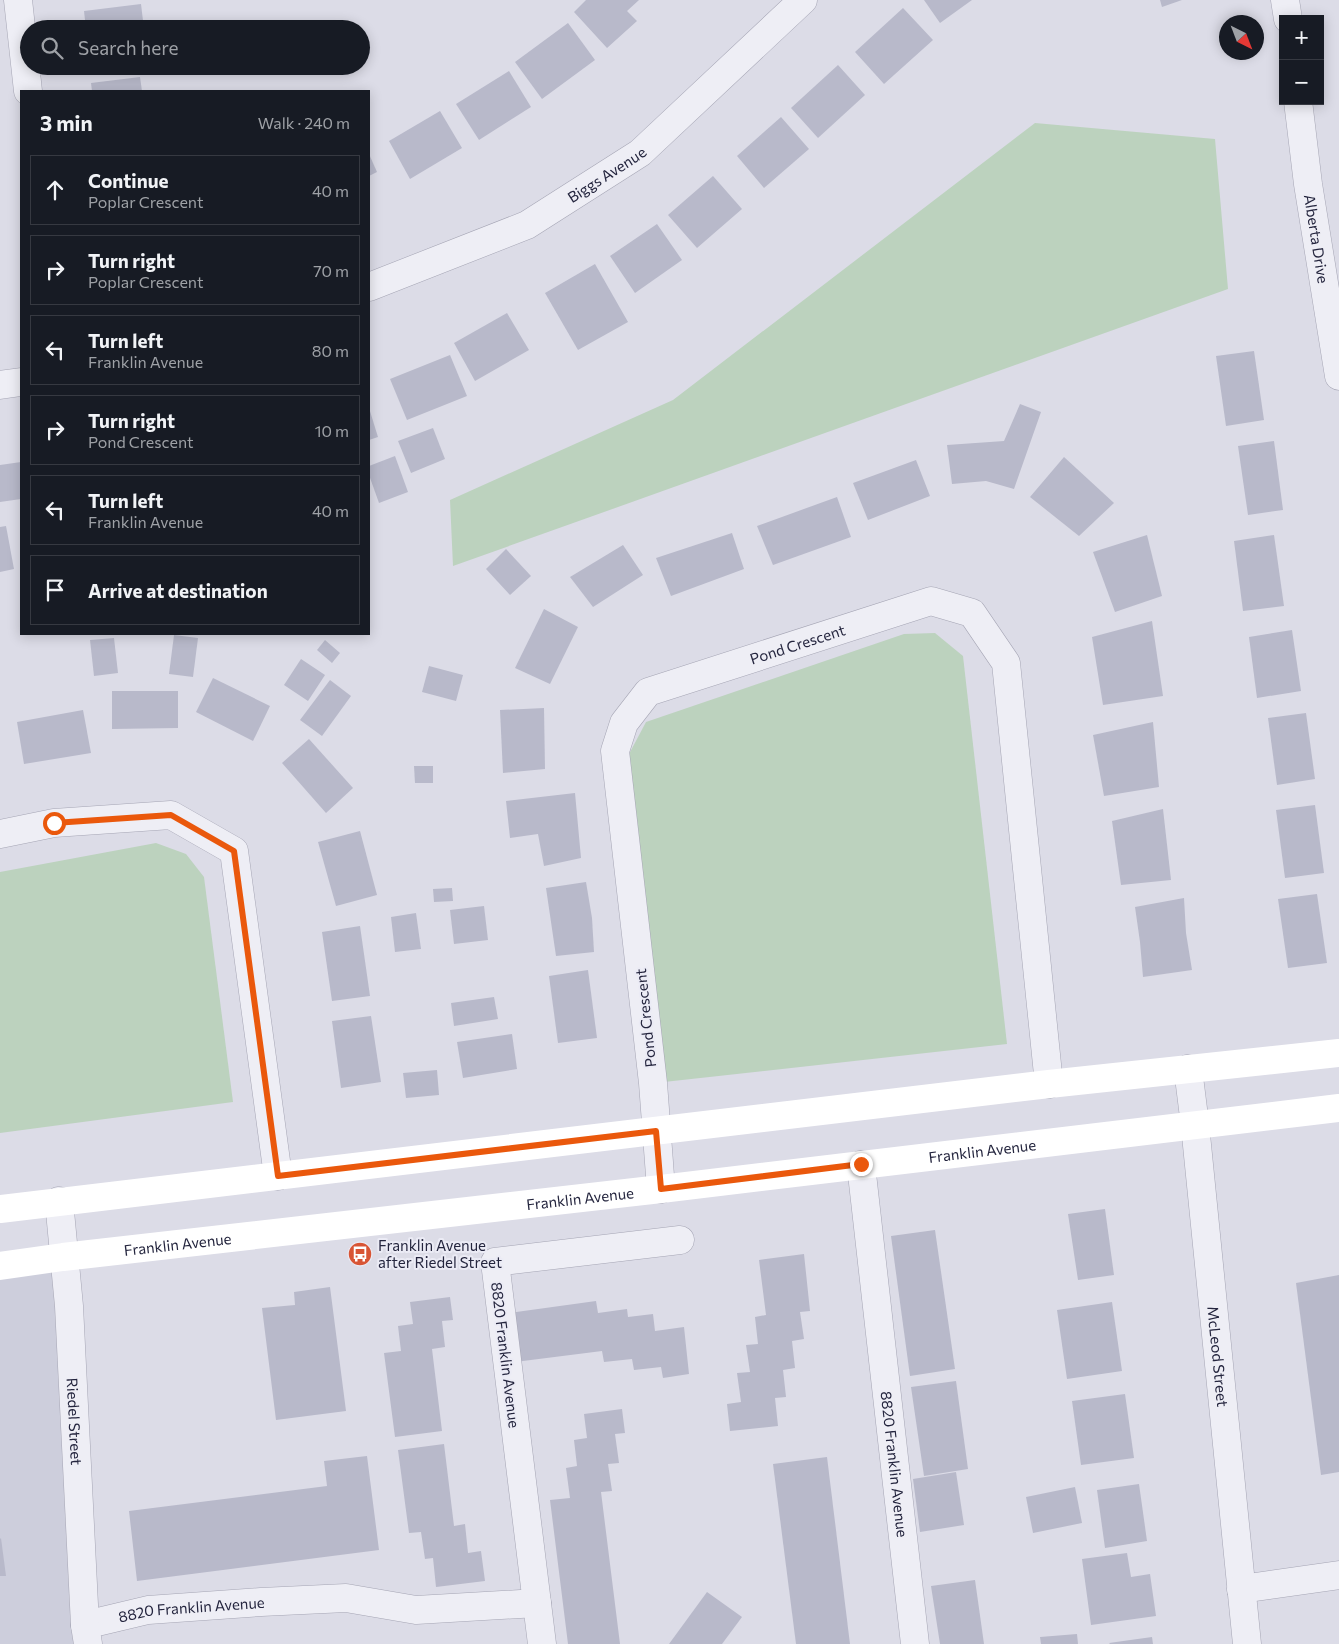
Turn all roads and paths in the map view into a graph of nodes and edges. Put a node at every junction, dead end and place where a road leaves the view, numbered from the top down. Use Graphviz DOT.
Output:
graph roads {
  1 [pos="18,0"];
  2 [pos="803,0"];
  3 [pos="1285,0"];
  4 [pos="1287,15"];
  5 [pos="20,20"];
  6 [pos="26,75"];
  7 [pos="28,90"];
  8 [pos="1298,105"];
  9 [pos="370,287"];
  10 [pos="1339,376"];
  11 [pos="20,382"];
  12 [pos="0,384"];
  13 [pos="0,834"];
  14 [pos="1339,1053"];
  15 [pos="1188,1069"];
  16 [pos="1049,1084"];
  17 [pos="1339,1108"];
  18 [pos="1195,1125"];
  19 [pos="656,1131"];
  20 [pos="861,1164"];
  21 [pos="278,1176"];
  22 [pos="661,1189"];
  23 [pos="59,1201"];
  24 [pos="0,1208"];
  25 [pos="680,1240"];
  26 [pos="63,1257"];
  27 [pos="0,1266"];
  28 [pos="1339,1575"];
  29 [pos="1242,1589"];
  30 [pos="537,1603"];
  31 [pos="86,1634"];
  32 [pos="542,1644"];
  33 [pos="915,1644"];
  34 [pos="1247,1644"];
  1 -- 5 [label="street"];
  2 -- 9 [label="street, Biggs Avenue"];
  3 -- 4 [label="street"];
  6 -- 7 [label="street"];
  8 -- 10 [label="street, Alberta Drive"];
  11 -- 12 [label="street"];
  13 -- 21 [label="street"];
  14 -- 15 [label="main road"];
  15 -- 16 [label="main road"];
  15 -- 18 [label="street, McLeod Street"];
  16 -- 19 [label="main road"];
  16 -- 19 [label="street, Pond Crescent"];
  17 -- 18 [label="main road, Franklin Avenue"];
  18 -- 20 [label="main road, Franklin Avenue"];
  18 -- 29 [label="street, McLeod Street"];
  19 -- 21 [label="main road"];
  19 -- 22 [label="street, Pond Crescent"];
  20 -- 22 [label="main road, Franklin Avenue"];
  20 -- 33 [label="street, 8820 Franklin Avenue"];
  21 -- 23 [label="main road"];
  22 -- 26 [label="main road, Franklin Avenue"];
  23 -- 24 [label="main road"];
  23 -- 26 [label="street, Riedel Street"];
  25 -- 30 [label="street, 8820 Franklin Avenue"];
  26 -- 27 [label="main road, Franklin Avenue"];
  26 -- 31 [label="street, Riedel Street"];
  28 -- 29 [label="street"];
  29 -- 34 [label="street, McLeod Street"];
  30 -- 31 [label="street, 8820 Franklin Avenue"];
  30 -- 32 [label="street, 8820 Franklin Avenue"];
}
